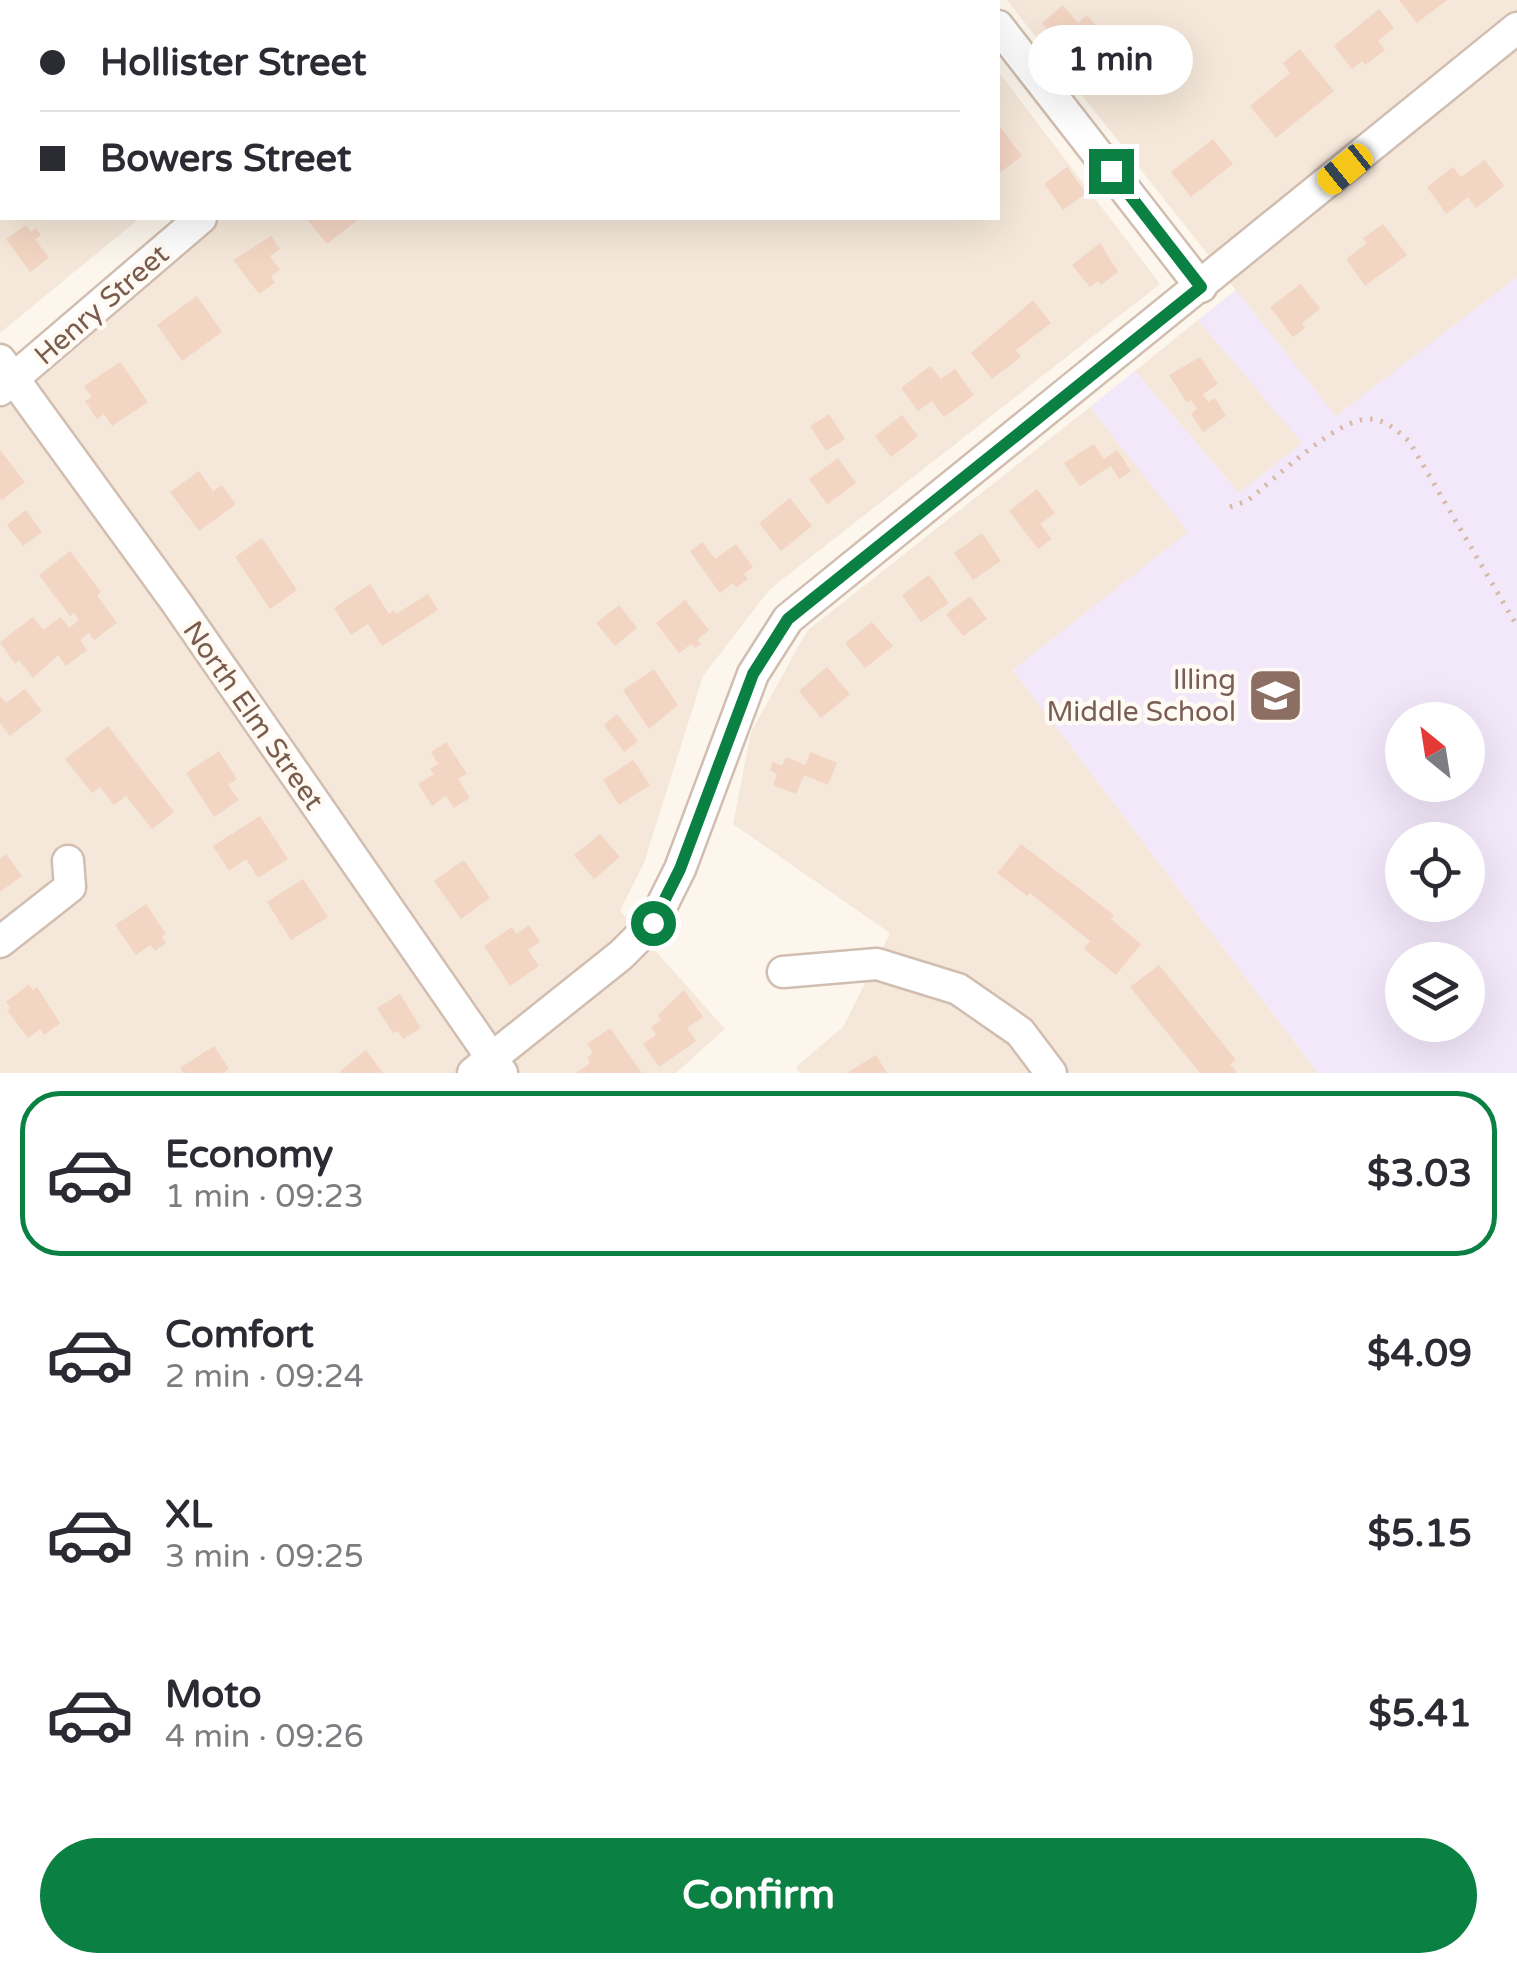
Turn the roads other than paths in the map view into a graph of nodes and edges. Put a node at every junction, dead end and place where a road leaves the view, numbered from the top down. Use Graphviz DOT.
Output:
graph roads {
  1 [pos="1517,28"];
  2 [pos="1000,29"];
  3 [pos="199,220"];
  4 [pos="1201,287"];
  5 [pos="5,376"];
  6 [pos="68,860"];
  7 [pos="0,942"];
  8 [pos="783,972"];
  9 [pos="489,1068"];
  10 [pos="1051,1073"];
  1 -- 4 [label="street"];
  2 -- 4 [label="street"];
  3 -- 5 [label="street, Henry Street"];
  4 -- 9 [label="street"];
  5 -- 9 [label="street, North Elm Street"];
  6 -- 7 [label="street"];
  8 -- 10 [label="street"];
}
